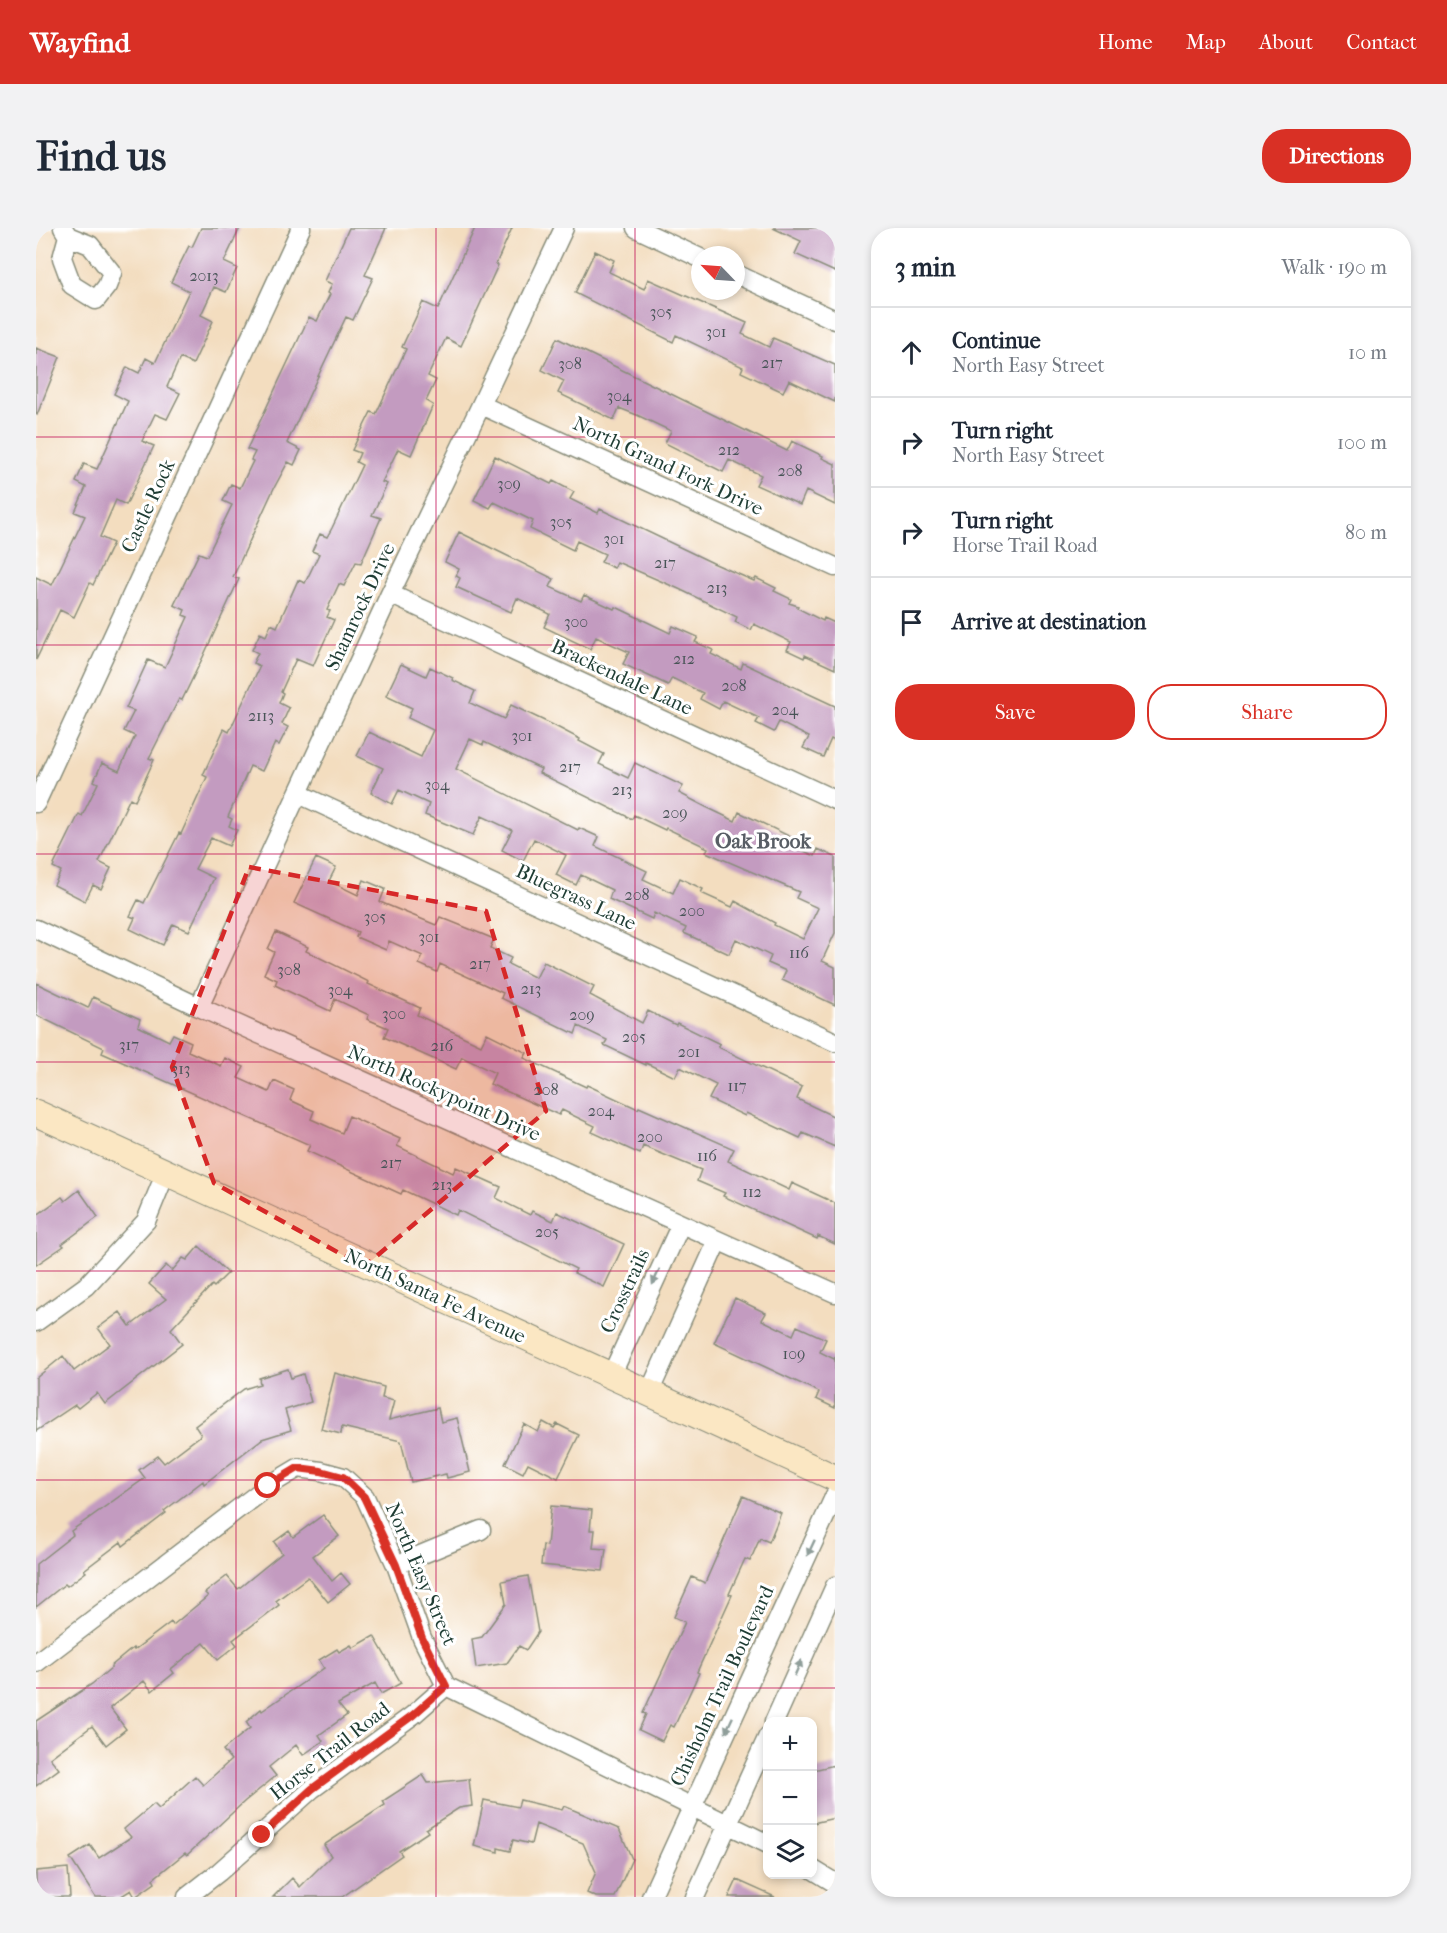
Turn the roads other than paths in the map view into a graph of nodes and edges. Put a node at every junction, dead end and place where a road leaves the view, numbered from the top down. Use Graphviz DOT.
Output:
graph roads {
  1 [pos="301,228"];
  2 [pos="564,228"];
  3 [pos="636,228"];
  4 [pos="691,254"];
  5 [pos="745,278"];
  6 [pos="835,320"];
  7 [pos="481,405"];
  8 [pos="835,567"];
  9 [pos="390,594"];
  10 [pos="299,794"];
  11 [pos="835,800"];
  12 [pos="36,803"];
  13 [pos="36,929"];
  14 [pos="199,1007"];
  15 [pos="835,1042"];
  16 [pos="36,1113"];
  17 [pos="166,1172"];
  18 [pos="681,1224"];
  19 [pos="717,1242"];
  20 [pos="835,1293"];
  21 [pos="36,1322"];
  22 [pos="611,1376"];
  23 [pos="649,1393"];
  24 [pos="835,1478"];
  25 [pos="835,1495"];
  26 [pos="481,1530"];
  27 [pos="396,1565"];
  28 [pos="835,1586"];
  29 [pos="36,1663"];
  30 [pos="446,1686"];
  31 [pos="776,1717"];
  32 [pos="763,1747"];
  33 [pos="692,1807"];
  34 [pos="727,1825"];
  35 [pos="763,1842"];
  36 [pos="817,1872"];
  37 [pos="835,1883"];
  38 [pos="187,1897"];
  39 [pos="651,1897"];
  40 [pos="695,1897"];
  1 -- 12 [label="street, Castle Rock"];
  2 -- 7 [label="street, Shamrock Drive"];
  3 -- 4 [label="street"];
  5 -- 6 [label="street"];
  7 -- 8 [label="street, North Grand Fork Drive"];
  7 -- 9 [label="street, Shamrock Drive"];
  9 -- 10 [label="street, Shamrock Drive"];
  9 -- 11 [label="street, Brackendale Lane"];
  10 -- 14 [label="street, Shamrock Drive"];
  10 -- 15 [label="street, Bluegrass Lane"];
  13 -- 14 [label="street, North Rockypoint Drive"];
  14 -- 18 [label="street, North Rockypoint Drive"];
  16 -- 17 [label="main road, North Santa Fe Avenue"];
  17 -- 21 [label="street"];
  17 -- 22 [label="main road, North Santa Fe Avenue"];
  18 -- 19 [label="street, North Rockypoint Drive"];
  18 -- 22 [label="street, Crosstrails, one-way"];
  19 -- 20 [label="street, North Rockypoint Drive"];
  19 -- 23 [label="street"];
  22 -- 23 [label="main road, North Santa Fe Avenue"];
  23 -- 24 [label="main road, North Santa Fe Avenue"];
  25 -- 33 [label="street, Chisholm Trail Boulevard, one-way"];
  26 -- 27 [label="street"];
  27 -- 29 [label="street, North Easy Street"];
  27 -- 30 [label="street, North Easy Street"];
  31 -- 28 [label="street, one-way"];
  30 -- 33 [label="street"];
  30 -- 38 [label="street, Horse Trail Road"];
  32 -- 34 [label="street"];
  33 -- 34 [label="street"];
  33 -- 39 [label="street, Chisholm Trail Boulevard"];
  34 -- 35 [label="street"];
  34 -- 40 [label="street"];
  36 -- 37 [label="street"];
}
